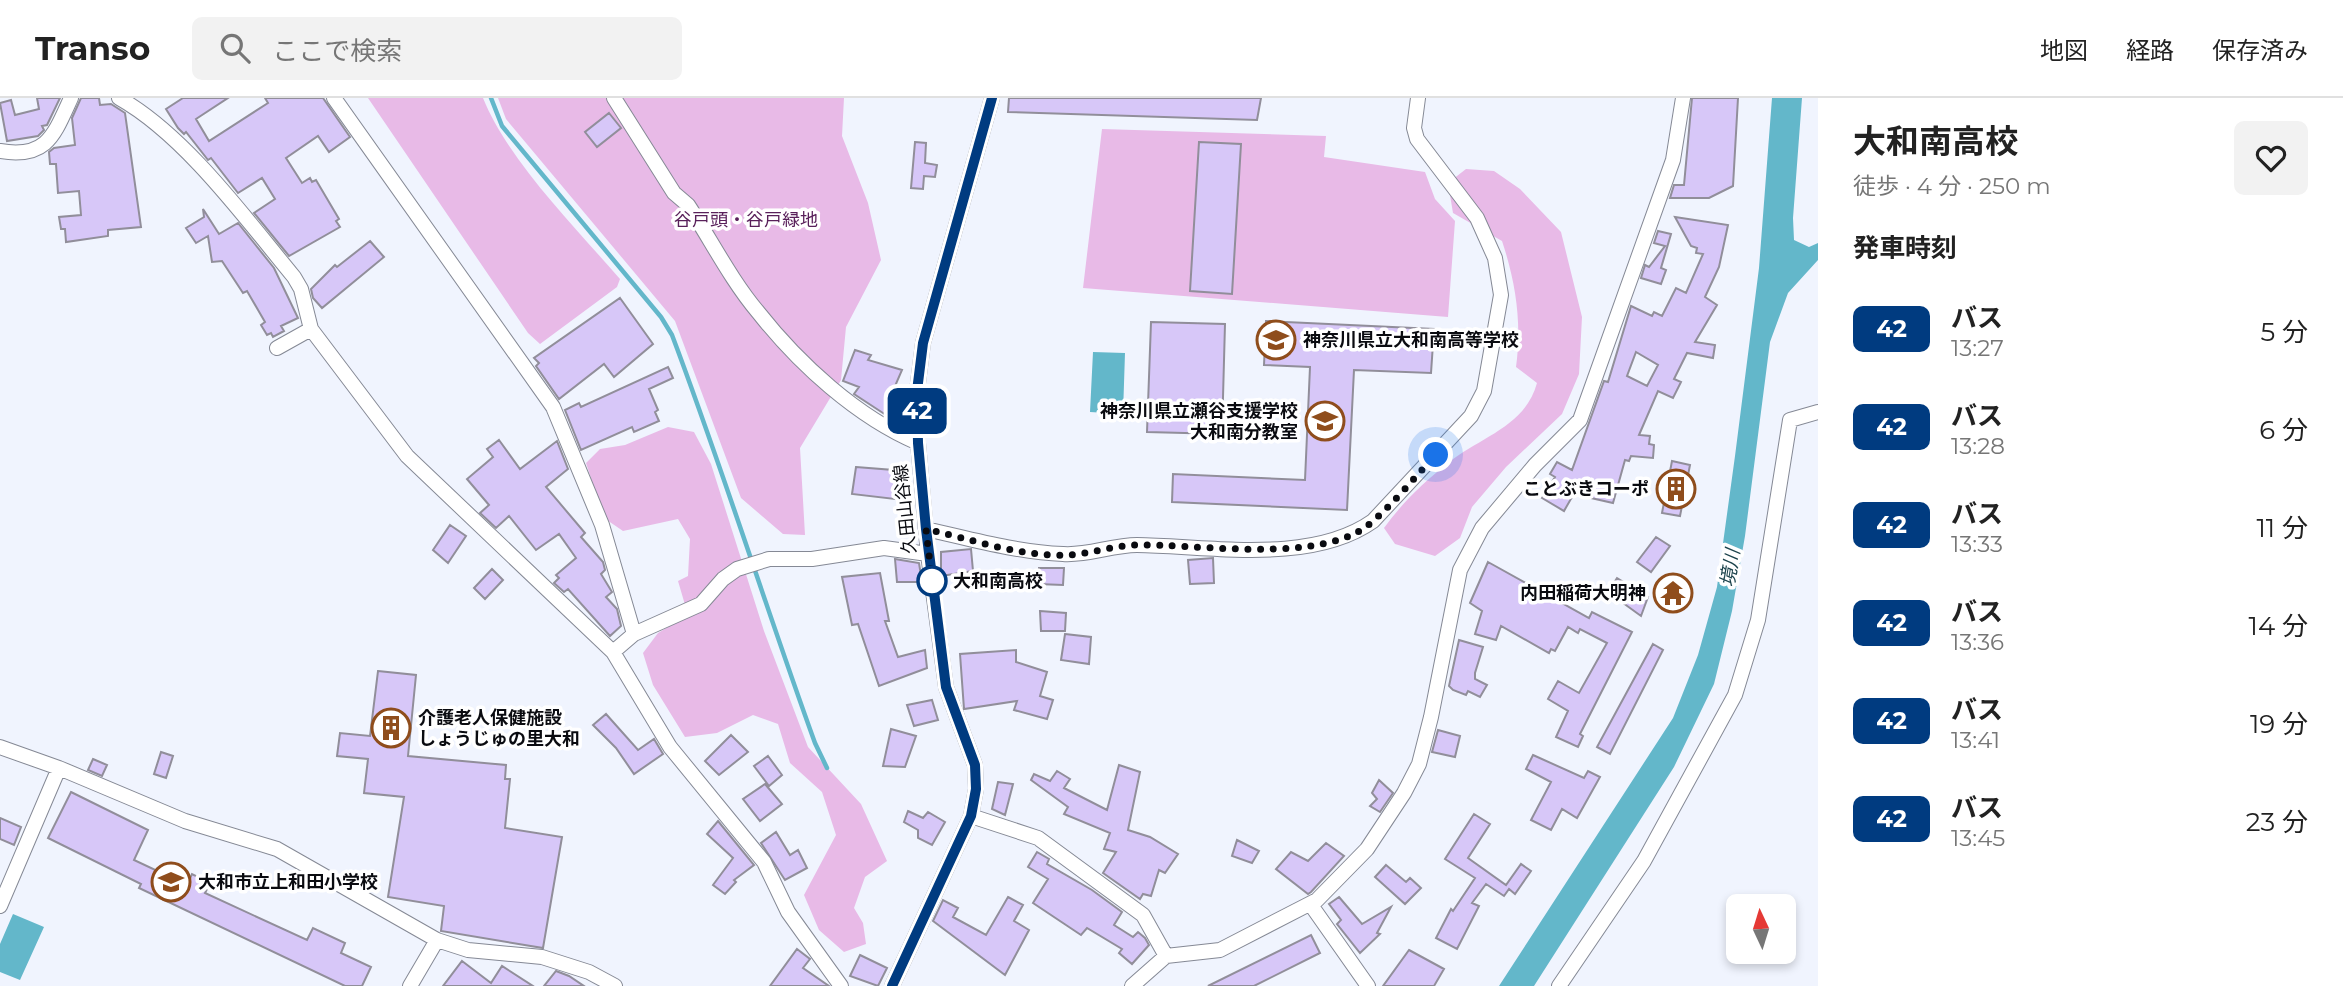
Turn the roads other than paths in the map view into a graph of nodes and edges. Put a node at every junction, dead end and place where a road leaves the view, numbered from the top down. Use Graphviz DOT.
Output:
graph roads {
  1 [pos="71,98"];
  2 [pos="119,98"];
  3 [pos="334,98"];
  4 [pos="614,98"];
  5 [pos="992,98"];
  6 [pos="1418,98"];
  7 [pos="1683,98"];
  8 [pos="0,151"];
  9 [pos="311,330"];
  10 [pos="276,348"];
  11 [pos="1818,412"];
  12 [pos="918,443"];
  13 [pos="926,529"];
  14 [pos="928,554"];
  15 [pos="634,634"];
  16 [pos="613,652"];
  17 [pos="0,747"];
  18 [pos="59,768"];
  19 [pos="971,816"];
  20 [pos="1311,905"];
  21 [pos="0,906"];
  22 [pos="437,940"];
  23 [pos="1166,956"];
  24 [pos="410,986"];
  25 [pos="614,986"];
  26 [pos="841,986"];
  27 [pos="892,986"];
  28 [pos="1132,986"];
  29 [pos="1368,986"];
  30 [pos="1559,986"];
  1 -- 8 [label="street"];
  2 -- 9 [label="street"];
  3 -- 15 [label="street"];
  4 -- 12 [label="street"];
  5 -- 12 [label="street, 久田山谷線"];
  6 -- 13 [label="street"];
  7 -- 20 [label="street"];
  9 -- 10 [label="street"];
  9 -- 16 [label="street"];
  11 -- 30 [label="street"];
  12 -- 13 [label="street, 久田山谷線"];
  13 -- 14 [label="street, 久田山谷線"];
  14 -- 15 [label="street"];
  14 -- 19 [label="street, 久田山谷線"];
  15 -- 16 [label="street"];
  16 -- 26 [label="street"];
  17 -- 18 [label="street"];
  18 -- 21 [label="street"];
  18 -- 22 [label="street"];
  19 -- 23 [label="street"];
  19 -- 27 [label="street, 久田山谷線"];
  20 -- 23 [label="street"];
  20 -- 29 [label="street"];
  22 -- 24 [label="street"];
  22 -- 25 [label="street"];
  23 -- 28 [label="street"];
}
